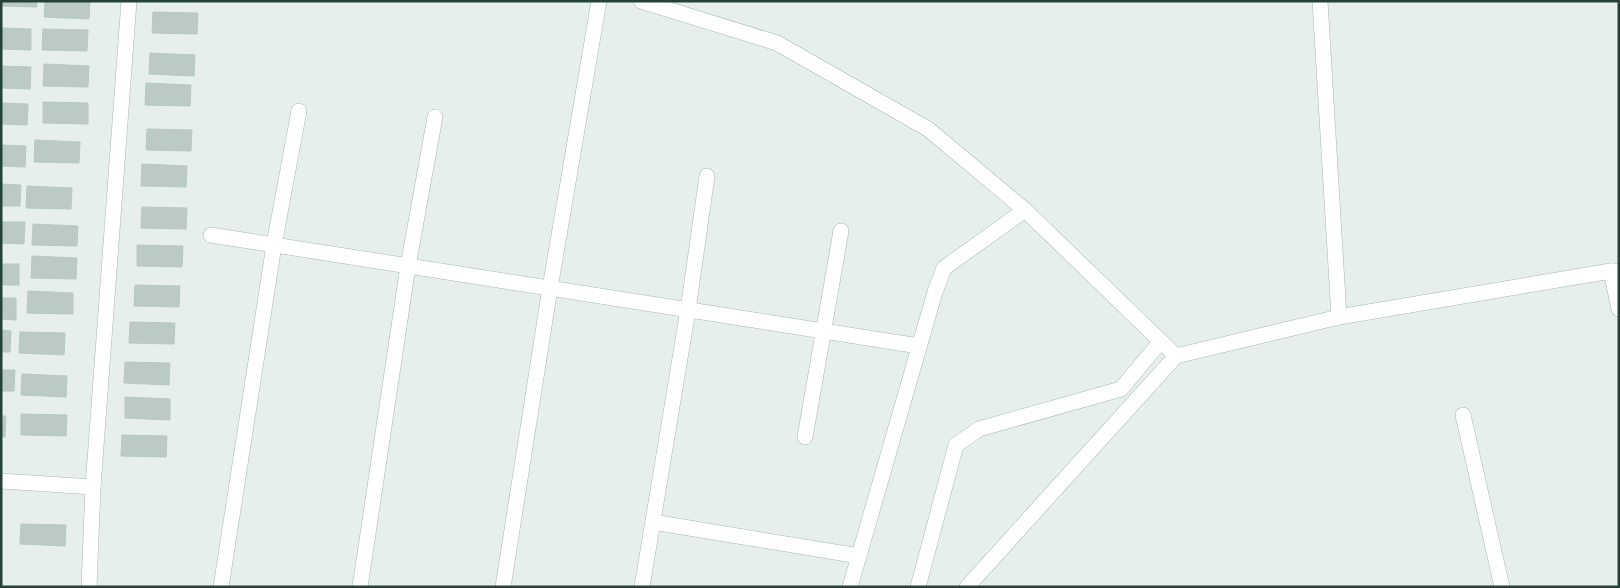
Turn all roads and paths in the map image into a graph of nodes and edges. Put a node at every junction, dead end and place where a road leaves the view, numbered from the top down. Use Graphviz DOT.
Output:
graph roads {
  1 [pos="129,1"];
  2 [pos="598,1"];
  3 [pos="641,1"];
  4 [pos="1320,1"];
  5 [pos="299,111"];
  6 [pos="435,117"];
  7 [pos="706,176"];
  8 [pos="1025,210"];
  9 [pos="841,231"];
  10 [pos="211,235"];
  11 [pos="274,245"];
  12 [pos="408,266"];
  13 [pos="1615,271"];
  14 [pos="550,288"];
  15 [pos="1619,309"];
  16 [pos="688,310"];
  17 [pos="1339,317"];
  18 [pos="823,331"];
  19 [pos="1161,341"];
  20 [pos="919,346"];
  21 [pos="1176,356"];
  22 [pos="1462,415"];
  23 [pos="805,437"];
  24 [pos="1,481"];
  25 [pos="93,487"];
  26 [pos="653,522"];
  27 [pos="859,556"];
  28 [pos="88,587"];
  29 [pos="221,587"];
  30 [pos="360,587"];
  31 [pos="503,587"];
  32 [pos="642,587"];
  33 [pos="850,587"];
  34 [pos="918,587"];
  35 [pos="967,587"];
  36 [pos="1502,587"];
  1 -- 25 [label="street"];
  2 -- 14 [label="street"];
  3 -- 8 [label="street"];
  4 -- 17 [label="street"];
  5 -- 11 [label="street"];
  6 -- 12 [label="street"];
  7 -- 16 [label="street"];
  8 -- 19 [label="street"];
  8 -- 20 [label="street"];
  9 -- 18 [label="street"];
  10 -- 11 [label="street"];
  11 -- 12 [label="street"];
  11 -- 29 [label="street"];
  12 -- 14 [label="street"];
  12 -- 30 [label="street"];
  13 -- 15 [label="street"];
  13 -- 17 [label="street"];
  14 -- 16 [label="street"];
  14 -- 31 [label="street"];
  16 -- 18 [label="street"];
  16 -- 26 [label="street"];
  17 -- 21 [label="street"];
  18 -- 20 [label="street"];
  18 -- 23 [label="street"];
  19 -- 21 [label="street"];
  19 -- 34 [label="street"];
  20 -- 27 [label="street"];
  21 -- 35 [label="street"];
  22 -- 36 [label="street"];
  24 -- 25 [label="street"];
  25 -- 28 [label="street"];
  26 -- 27 [label="street"];
  26 -- 32 [label="street"];
  27 -- 33 [label="street"];
}
